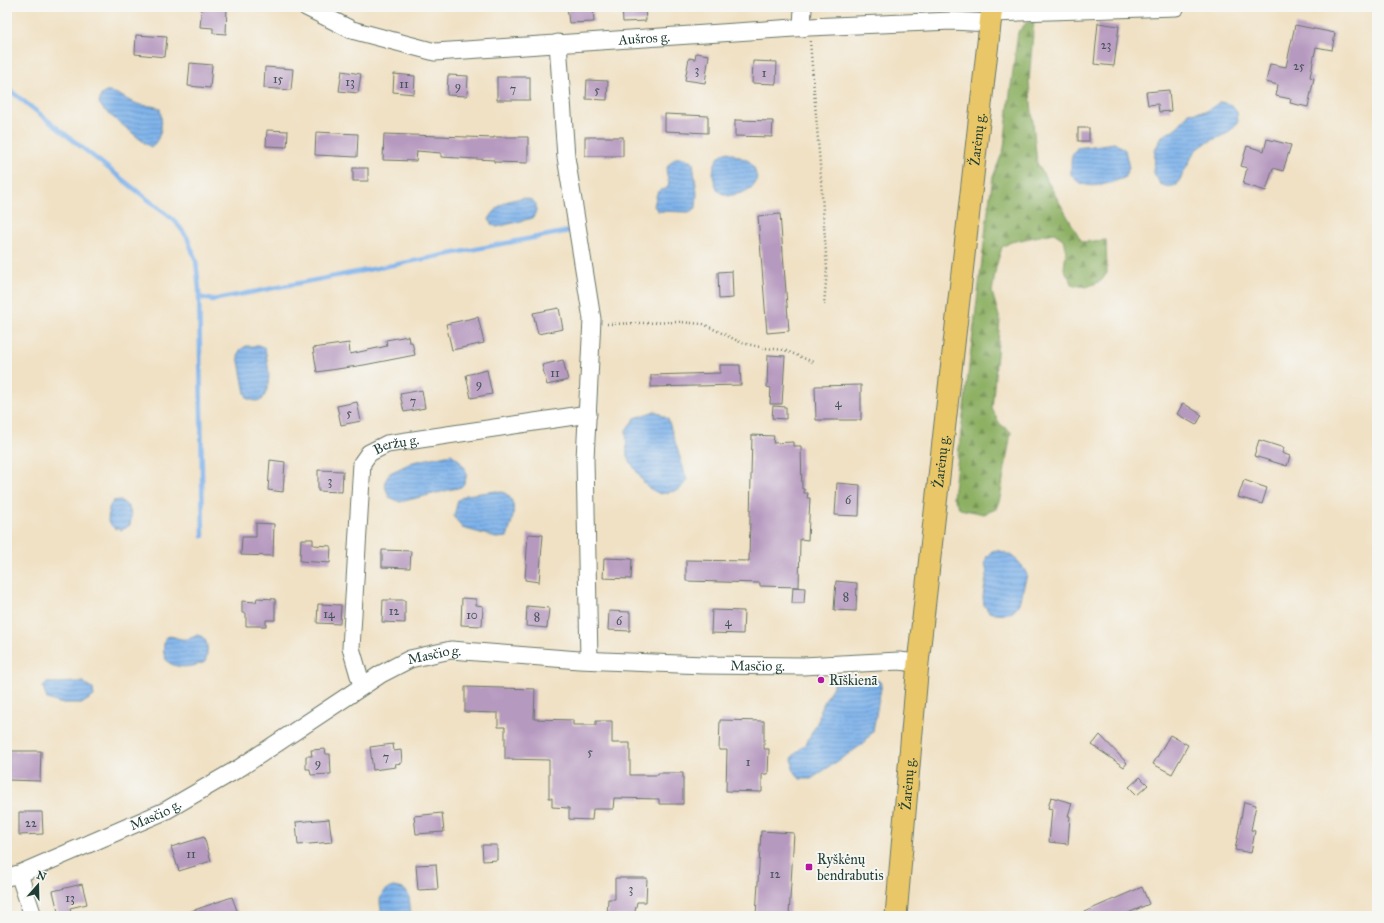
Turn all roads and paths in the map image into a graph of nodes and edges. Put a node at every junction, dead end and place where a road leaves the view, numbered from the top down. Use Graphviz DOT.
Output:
graph roads {
  1 [pos="306,7"];
  2 [pos="803,7"];
  3 [pos="1176,7"];
  4 [pos="991,14"];
  5 [pos="805,27"];
  6 [pos="558,43"];
  7 [pos="824,305"];
  8 [pos="592,324"];
  9 [pos="813,362"];
  10 [pos="588,414"];
  11 [pos="589,660"];
  12 [pos="918,663"];
  13 [pos="362,686"];
  14 [pos="13,876"];
  15 [pos="34,916"];
  16 [pos="896,916"];
  1 -- 6 [label="street, Aušros g."];
  2 -- 5 [label="street"];
  3 -- 4 [label="street, Aušros g."];
  4 -- 5 [label="street, Aušros g."];
  4 -- 12 [label="main road, Žarėnų g."];
  5 -- 6 [label="street, Aušros g."];
  5 -- 7 [label="path"];
  6 -- 8 [label="street"];
  8 -- 9 [label="path"];
  8 -- 10 [label="street"];
  10 -- 11 [label="street"];
  10 -- 13 [label="street, Beržų g."];
  11 -- 12 [label="street, Masčio g."];
  11 -- 13 [label="street, Masčio g."];
  12 -- 16 [label="main road, Žarėnų g."];
  13 -- 14 [label="street, Masčio g."];
  14 -- 15 [label="street"];
}
